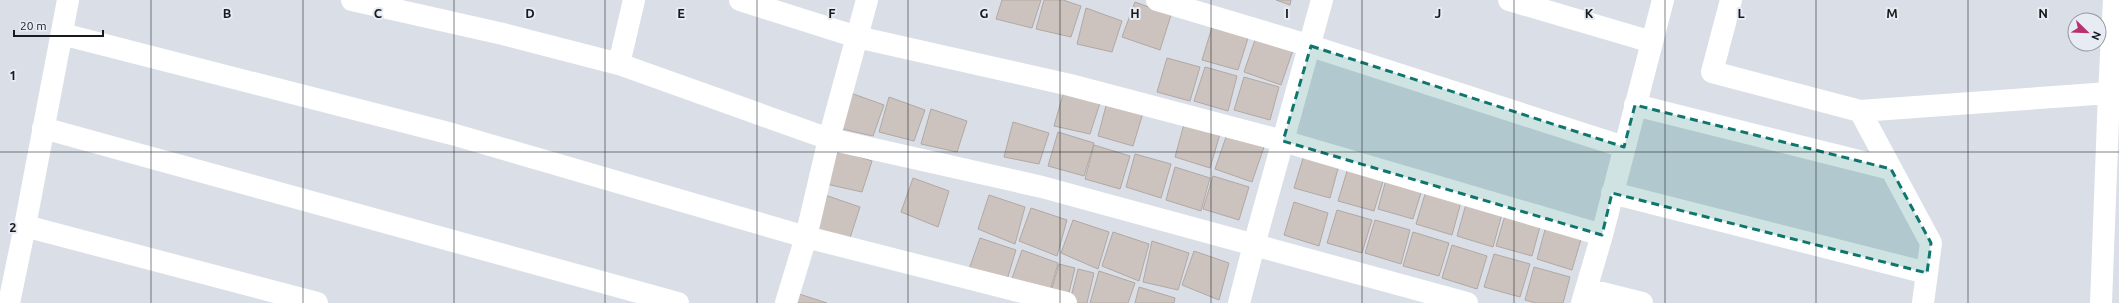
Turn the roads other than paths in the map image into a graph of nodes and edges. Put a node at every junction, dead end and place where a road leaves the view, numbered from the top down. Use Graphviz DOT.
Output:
graph roads {
  1 [pos="68,0"];
  2 [pos="352,0"];
  3 [pos="634,0"];
  4 [pos="740,0"];
  5 [pos="867,0"];
  6 [pos="1157,0"];
  7 [pos="1322,0"];
  8 [pos="1509,0"];
  9 [pos="1663,0"];
  10 [pos="1731,0"];
  11 [pos="2114,0"];
  12 [pos="62,34"];
  13 [pos="857,37"];
  14 [pos="1652,42"];
  15 [pos="1311,46"];
  16 [pos="619,64"];
  17 [pos="2109,93"];
  18 [pos="1635,105"];
  19 [pos="1860,111"];
  20 [pos="43,128"];
  21 [pos="829,139"];
  22 [pos="1283,141"];
  23 [pos="1624,147"];
  24 [pos="1891,169"];
  25 [pos="1612,193"];
  26 [pos="25,226"];
  27 [pos="1602,235"];
  28 [pos="806,237"];
  29 [pos="1254,245"];
  30 [pos="1927,273"];
  31 [pos="2110,281"];
  32 [pos="1584,296"];
  33 [pos="9,303"];
  34 [pos="317,303"];
  35 [pos="678,303"];
  36 [pos="786,303"];
  37 [pos="1066,303"];
  38 [pos="1239,303"];
  39 [pos="1467,303"];
  40 [pos="1642,303"];
  41 [pos="1923,303"];
  42 [pos="2101,303"];
  1 -- 12 [label="street"];
  2 -- 16 [label="street"];
  3 -- 16 [label="street"];
  4 -- 13 [label="street"];
  5 -- 13 [label="street"];
  6 -- 15 [label="street"];
  7 -- 15 [label="street"];
  8 -- 14 [label="street"];
  9 -- 14 [label="street"];
  10 -- 19 [label="street"];
  11 -- 17 [label="street"];
  12 -- 20 [label="street"];
  12 -- 28 [label="street"];
  13 -- 21 [label="street"];
  13 -- 22 [label="street"];
  14 -- 18 [label="street"];
  15 -- 22 [label="street"];
  15 -- 23 [label="street"];
  16 -- 21 [label="street"];
  17 -- 19 [label="street"];
  17 -- 31 [label="street"];
  18 -- 23 [label="street"];
  18 -- 24 [label="street"];
  19 -- 24 [label="street"];
  20 -- 26 [label="street"];
  20 -- 35 [label="street"];
  21 -- 28 [label="street"];
  21 -- 29 [label="street"];
  22 -- 27 [label="street"];
  22 -- 29 [label="street"];
  23 -- 25 [label="street"];
  24 -- 30 [label="street"];
  25 -- 27 [label="street"];
  25 -- 30 [label="street"];
  26 -- 33 [label="street"];
  26 -- 34 [label="street"];
  27 -- 32 [label="street"];
  28 -- 36 [label="street"];
  28 -- 37 [label="street"];
  29 -- 38 [label="street"];
  29 -- 39 [label="street"];
  30 -- 41 [label="street"];
  31 -- 42 [label="street"];
  32 -- 40 [label="street"];
}
